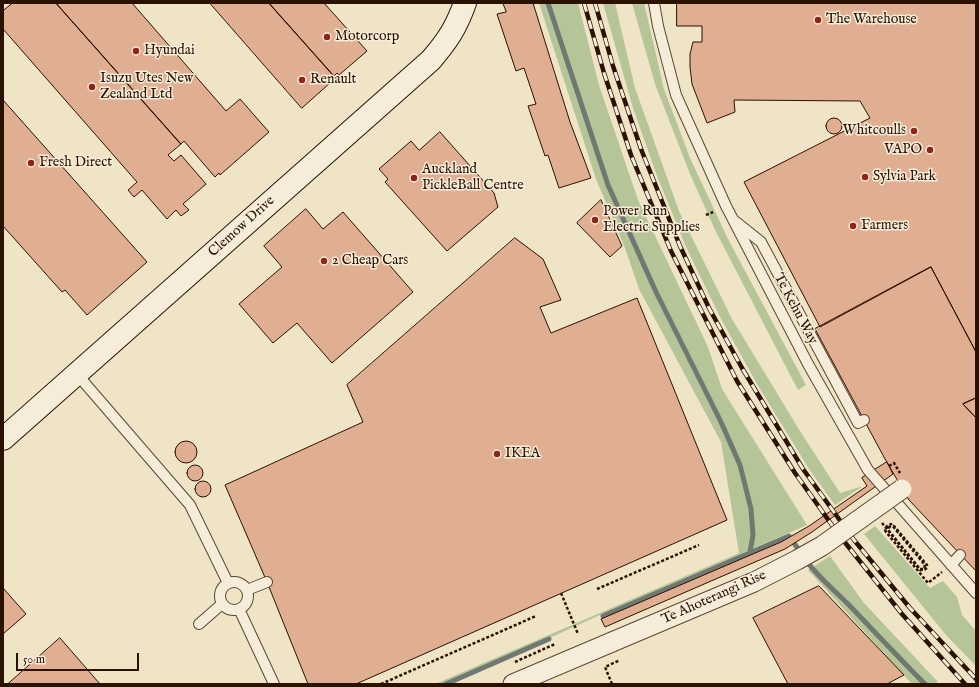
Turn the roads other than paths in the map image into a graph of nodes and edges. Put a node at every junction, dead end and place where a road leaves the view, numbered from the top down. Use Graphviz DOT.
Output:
graph roads {
  1 [pos="465,3"];
  2 [pos="654,3"];
  3 [pos="734,221"];
  4 [pos="76,374"];
  5 [pos="864,420"];
  6 [pos="3,439"];
  7 [pos="902,489"];
  8 [pos="960,555"];
  9 [pos="951,565"];
  10 [pos="267,582"];
  11 [pos="228,583"];
  12 [pos="247,590"];
  13 [pos="976,593"];
  14 [pos="222,604"];
  15 [pos="239,609"];
  16 [pos="199,624"];
  17 [pos="274,684"];
  18 [pos="513,684"];
  1 -- 4 [label="main road, Clemow Drive"];
  2 -- 3 [label="lane, Te Kehu Way"];
  3 -- 5 [label="lane"];
  3 -- 9 [label="lane, Te Kehu Way"];
  4 -- 6 [label="main road, Clemow Drive"];
  4 -- 11 [label="lane"];
  7 -- 18 [label="street, Te Ahoterangi Rise, bridge"];
  8 -- 9 [label="lane"];
  9 -- 13 [label="lane, Te Kehu Way"];
  10 -- 12 [label="lane"];
  11 -- 12 [label="lane"];
  11 -- 14 [label="lane"];
  12 -- 15 [label="lane"];
  14 -- 15 [label="lane"];
  14 -- 16 [label="lane"];
  15 -- 17 [label="lane"];
}
